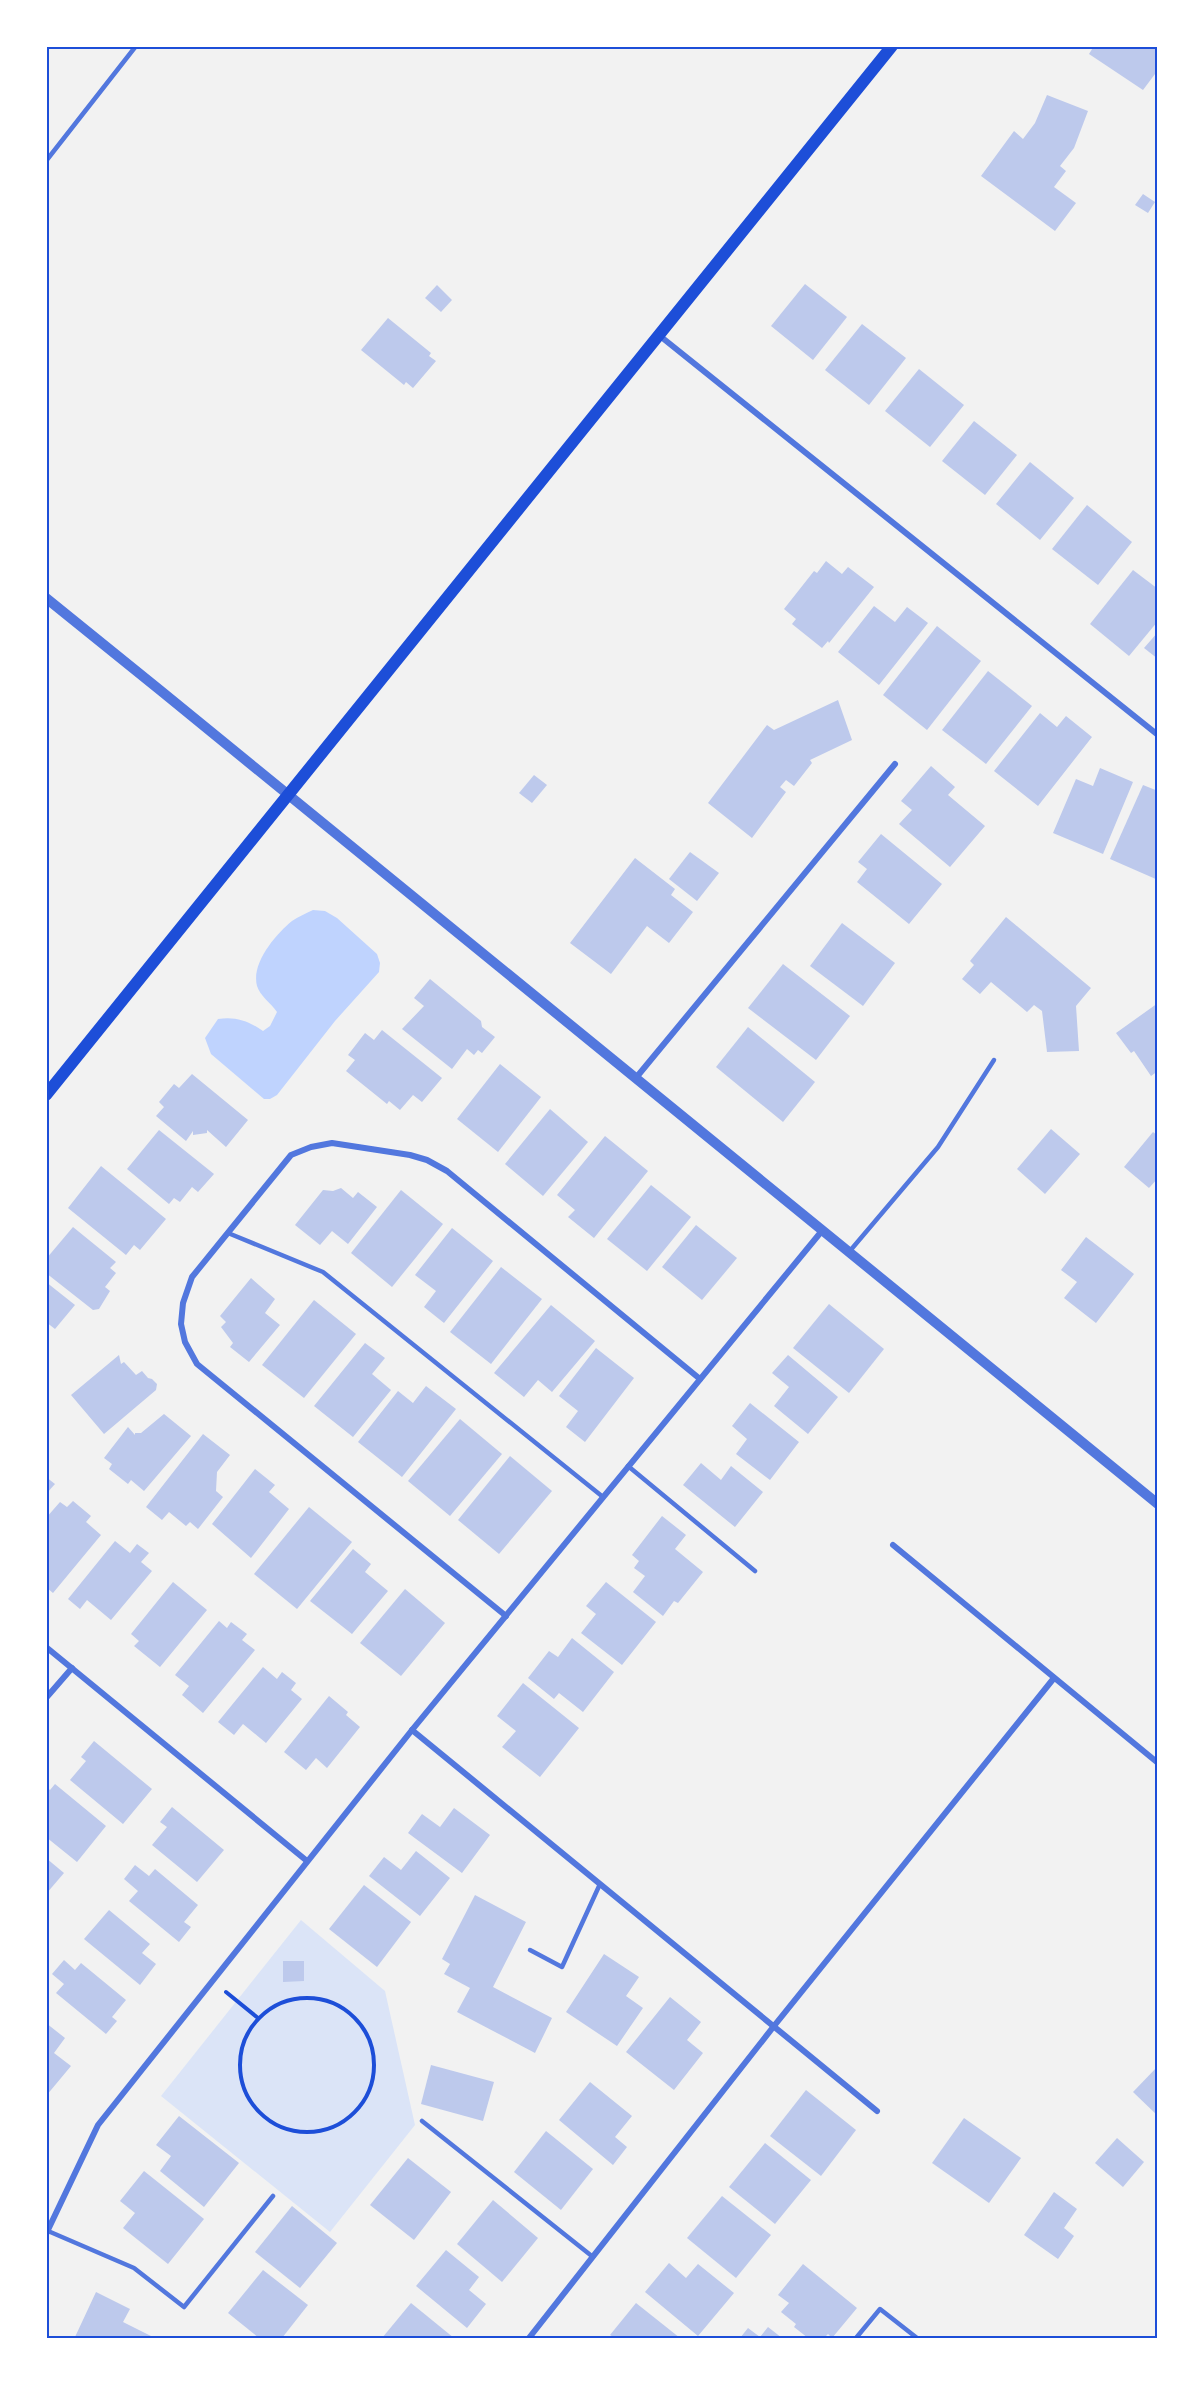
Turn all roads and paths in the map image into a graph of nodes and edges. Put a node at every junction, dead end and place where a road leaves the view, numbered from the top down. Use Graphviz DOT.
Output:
graph roads {
  1 [pos="136,46"];
  2 [pos="892,46"];
  3 [pos="46,161"];
  4 [pos="660,336"];
  5 [pos="46,598"];
  6 [pos="1158,735"];
  7 [pos="896,764"];
  8 [pos="290,795"];
  9 [pos="994,1060"];
  10 [pos="635,1079"];
  11 [pos="46,1095"];
  12 [pos="821,1232"];
  13 [pos="228,1233"];
  14 [pos="848,1253"];
  15 [pos="700,1380"];
  16 [pos="628,1466"];
  17 [pos="603,1497"];
  18 [pos="1158,1504"];
  19 [pos="893,1545"];
  20 [pos="755,1571"];
  21 [pos="506,1616"];
  22 [pos="46,1647"];
  23 [pos="72,1668"];
  24 [pos="1054,1678"];
  25 [pos="46,1698"];
  26 [pos="412,1730"];
  27 [pos="1158,1763"];
  28 [pos="307,1861"];
  29 [pos="600,1884"];
  30 [pos="530,1950"];
  31 [pos="212,1980"];
  32 [pos="258,2018"];
  33 [pos="774,2026"];
  34 [pos="877,2111"];
  35 [pos="423,2121"];
  36 [pos="273,2196"];
  37 [pos="47,2233"];
  38 [pos="593,2257"];
  39 [pos="529,2338"];
  40 [pos="856,2338"];
  41 [pos="917,2338"];
  1 -- 3 [label="lane"];
  2 -- 4 [label="main road"];
  4 -- 6 [label="street"];
  4 -- 8 [label="main road"];
  5 -- 8 [label="street"];
  7 -- 10 [label="street"];
  8 -- 10 [label="street"];
  8 -- 11 [label="main road"];
  9 -- 14 [label="lane"];
  10 -- 12 [label="street"];
  12 -- 14 [label="street"];
  12 -- 15 [label="street"];
  13 -- 15 [label="street"];
  13 -- 17 [label="lane"];
  13 -- 21 [label="street"];
  14 -- 18 [label="street"];
  15 -- 16 [label="street"];
  16 -- 17 [label="street"];
  16 -- 20 [label="lane"];
  17 -- 21 [label="street"];
  19 -- 24 [label="street"];
  21 -- 26 [label="street"];
  22 -- 23 [label="street"];
  23 -- 25 [label="street"];
  23 -- 28 [label="street"];
  24 -- 27 [label="street"];
  24 -- 33 [label="street"];
  26 -- 28 [label="street"];
  26 -- 29 [label="street"];
  28 -- 31 [label="street"];
  29 -- 30 [label="lane"];
  29 -- 33 [label="street"];
  31 -- 32 [label="path"];
  31 -- 37 [label="street"];
  32 -- 32 [label="path"];
  33 -- 34 [label="street"];
  33 -- 38 [label="street"];
  35 -- 38 [label="lane"];
  36 -- 37 [label="lane"];
  38 -- 39 [label="street"];
  40 -- 41 [label="lane"];
}
